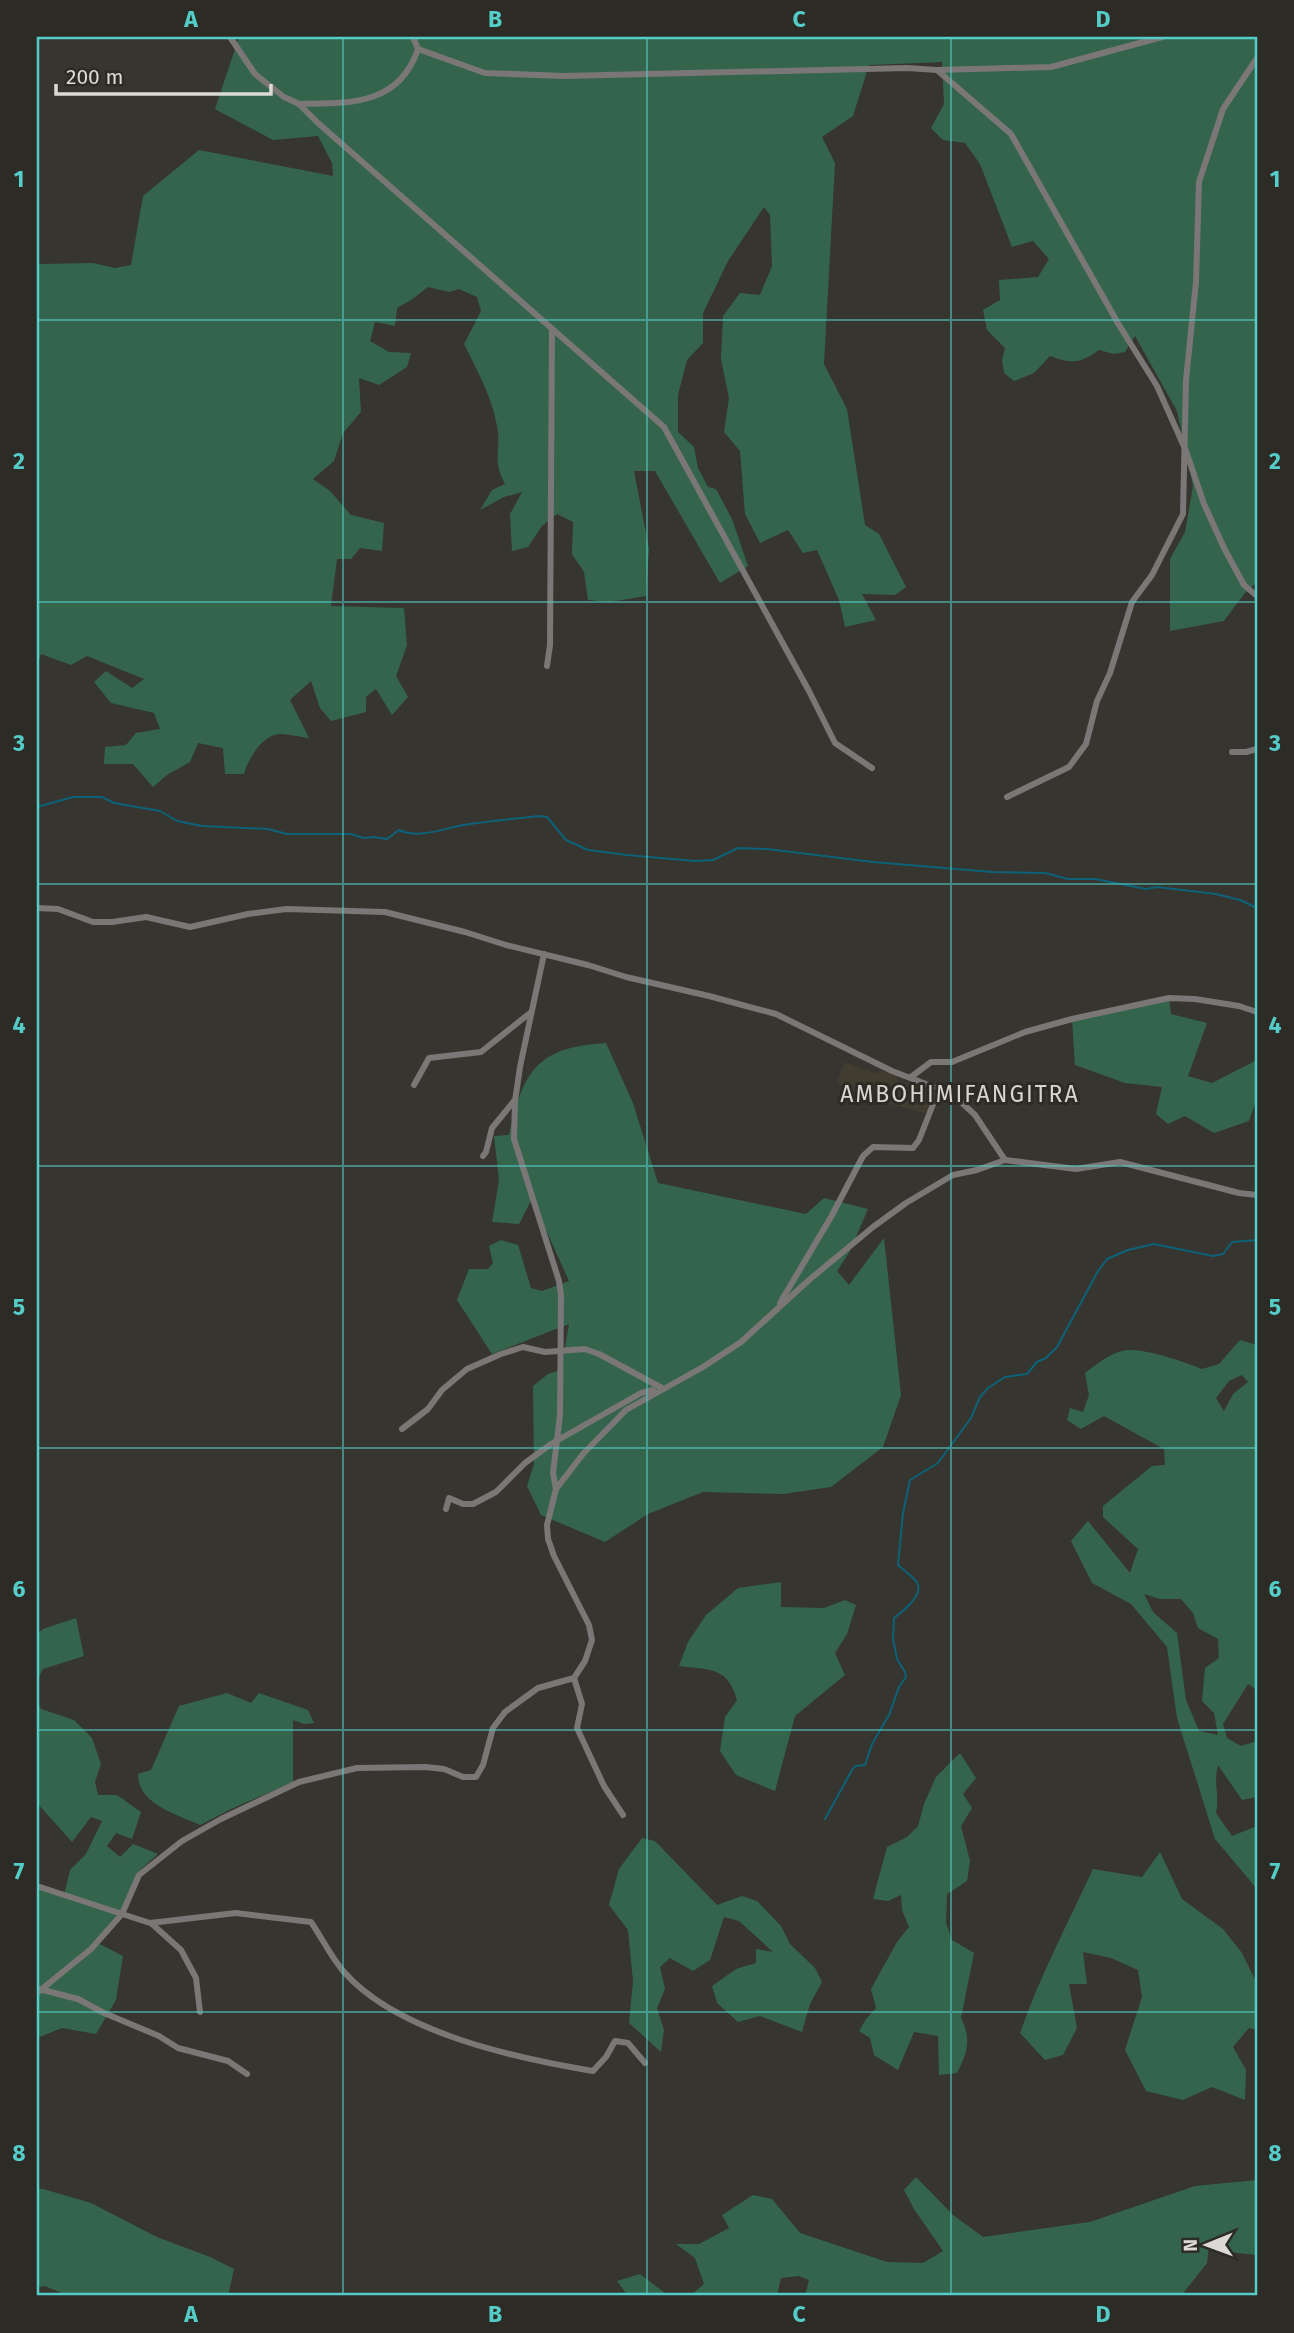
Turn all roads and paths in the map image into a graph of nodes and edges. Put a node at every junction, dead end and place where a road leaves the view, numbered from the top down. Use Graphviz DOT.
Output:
graph roads {
  1 [pos="230,37"];
  2 [pos="413,37"];
  3 [pos="1162,37"];
  4 [pos="418,49"];
  5 [pos="1257,58"];
  6 [pos="937,70"];
  7 [pos="299,104"];
  8 [pos="552,328"];
  9 [pos="1186,451"];
  10 [pos="1257,596"];
  11 [pos="547,666"];
  12 [pos="1257,749"];
  13 [pos="1232,752"];
  14 [pos="872,768"];
  15 [pos="1007,797"];
  16 [pos="37,908"];
  17 [pos="544,954"];
  18 [pos="531,1012"];
  19 [pos="1257,1013"];
  20 [pos="911,1077"];
  21 [pos="414,1084"];
  22 [pos="939,1089"];
  23 [pos="515,1101"];
  24 [pos="483,1156"];
  25 [pos="1005,1160"];
  26 [pos="1257,1195"];
  27 [pos="775,1311"];
  28 [pos="562,1350"];
  29 [pos="662,1388"];
  30 [pos="402,1429"];
  31 [pos="558,1440"];
  32 [pos="556,1489"];
  33 [pos="446,1509"];
  34 [pos="574,1678"];
  35 [pos="623,1815"];
  36 [pos="37,1886"];
  37 [pos="122,1914"];
  38 [pos="150,1923"];
  39 [pos="38,1991"];
  40 [pos="200,2012"];
  41 [pos="645,2063"];
  42 [pos="247,2074"];
  1 -- 7 [label="street"];
  2 -- 4 [label="street"];
  3 -- 6 [label="street"];
  4 -- 6 [label="street"];
  4 -- 7 [label="street"];
  5 -- 9 [label="street"];
  6 -- 9 [label="street"];
  7 -- 8 [label="street"];
  8 -- 11 [label="street"];
  8 -- 14 [label="street"];
  9 -- 10 [label="street"];
  9 -- 15 [label="street"];
  12 -- 13 [label="street"];
  16 -- 17 [label="street"];
  17 -- 18 [label="street"];
  17 -- 20 [label="street"];
  18 -- 21 [label="street"];
  18 -- 23 [label="street"];
  19 -- 20 [label="street"];
  20 -- 22 [label="street"];
  22 -- 25 [label="street"];
  22 -- 27 [label="street"];
  23 -- 24 [label="street"];
  23 -- 28 [label="street"];
  25 -- 26 [label="street"];
  25 -- 27 [label="street"];
  27 -- 29 [label="street"];
  28 -- 29 [label="street"];
  28 -- 30 [label="street"];
  28 -- 31 [label="street"];
  29 -- 31 [label="street"];
  29 -- 32 [label="street"];
  31 -- 32 [label="street"];
  31 -- 33 [label="street"];
  32 -- 34 [label="street"];
  34 -- 35 [label="street"];
  34 -- 37 [label="street"];
  36 -- 37 [label="street"];
  37 -- 38 [label="street"];
  37 -- 39 [label="street"];
  38 -- 40 [label="street"];
  38 -- 41 [label="street"];
  39 -- 42 [label="street"];
}
